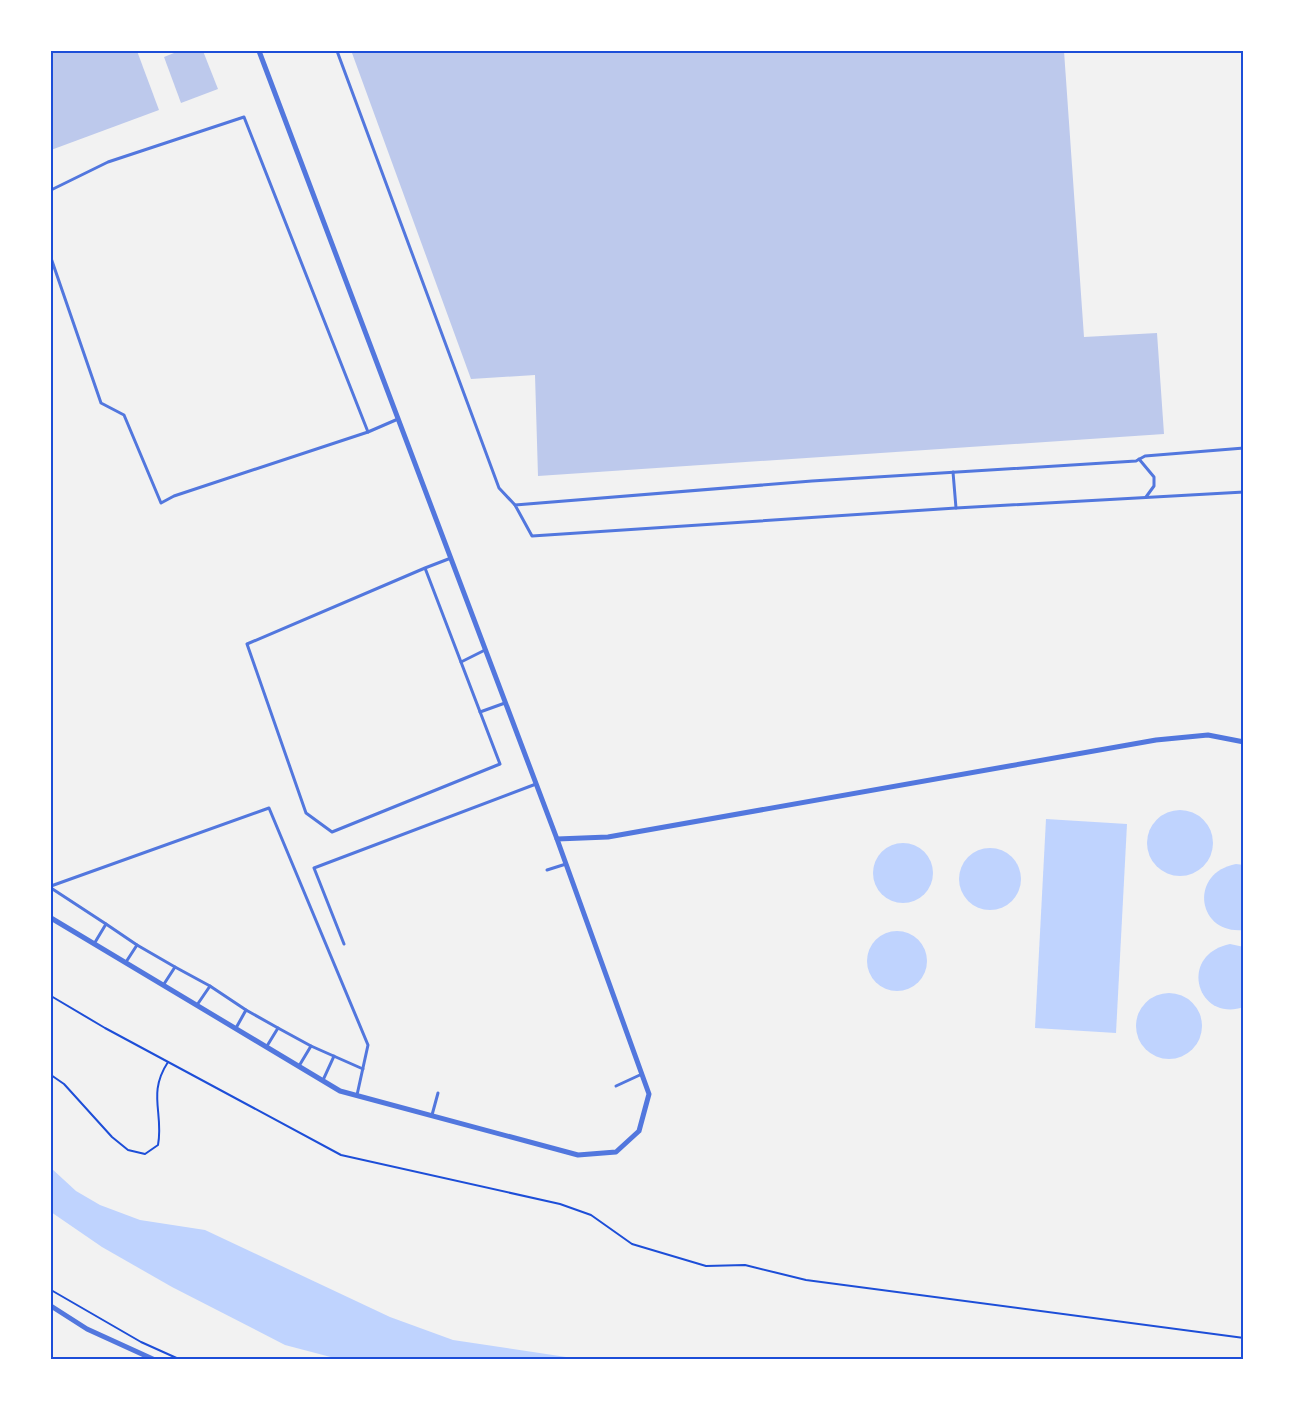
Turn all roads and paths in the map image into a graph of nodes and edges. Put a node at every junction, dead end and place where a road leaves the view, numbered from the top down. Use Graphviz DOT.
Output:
graph roads {
  1 [pos="259,51"];
  2 [pos="337,51"];
  3 [pos="51,190"];
  4 [pos="51,258"];
  5 [pos="398,419"];
  6 [pos="368,432"];
  7 [pos="1244,448"];
  8 [pos="1139,459"];
  9 [pos="952,472"];
  10 [pos="1244,492"];
  11 [pos="1146,497"];
  12 [pos="516,505"];
  13 [pos="956,508"];
  14 [pos="451,558"];
  15 [pos="425,568"];
  16 [pos="486,650"];
  17 [pos="461,662"];
  18 [pos="506,704"];
  19 [pos="480,712"];
  20 [pos="1244,742"];
  21 [pos="536,784"];
  22 [pos="558,839"];
  23 [pos="566,864"];
  24 [pos="549,870"];
  25 [pos="51,887"];
  26 [pos="51,918"];
  27 [pos="106,924"];
  28 [pos="94,944"];
  29 [pos="345,944"];
  30 [pos="137,945"];
  31 [pos="126,963"];
  32 [pos="175,967"];
  33 [pos="163,985"];
  34 [pos="210,986"];
  35 [pos="51,996"];
  36 [pos="197,1005"];
  37 [pos="246,1010"];
  38 [pos="236,1028"];
  39 [pos="278,1028"];
  40 [pos="311,1046"];
  41 [pos="267,1047"];
  42 [pos="334,1056"];
  43 [pos="168,1062"];
  44 [pos="299,1066"];
  45 [pos="363,1069"];
  46 [pos="642,1074"];
  47 [pos="51,1075"];
  48 [pos="323,1080"];
  49 [pos="616,1086"];
  50 [pos="438,1093"];
  51 [pos="357,1095"];
  52 [pos="432,1115"];
  53 [pos="51,1290"];
  54 [pos="51,1306"];
  55 [pos="1244,1338"];
  56 [pos="156,1360"];
  57 [pos="181,1360"];
  1 -- 5 [label="street"];
  2 -- 12 [label="lane"];
  3 -- 6 [label="lane"];
  4 -- 6 [label="lane"];
  5 -- 6 [label="lane"];
  5 -- 14 [label="street"];
  7 -- 8 [label="lane"];
  8 -- 9 [label="lane"];
  8 -- 11 [label="lane"];
  9 -- 12 [label="lane"];
  9 -- 13 [label="lane"];
  10 -- 11 [label="lane"];
  11 -- 13 [label="lane"];
  12 -- 13 [label="lane"];
  14 -- 15 [label="lane"];
  14 -- 16 [label="street"];
  15 -- 17 [label="lane"];
  15 -- 19 [label="lane"];
  16 -- 17 [label="lane"];
  16 -- 18 [label="street"];
  17 -- 19 [label="lane"];
  18 -- 19 [label="lane"];
  18 -- 21 [label="street"];
  20 -- 22 [label="street"];
  21 -- 22 [label="street"];
  21 -- 29 [label="lane"];
  22 -- 23 [label="street"];
  23 -- 24 [label="lane"];
  23 -- 46 [label="street"];
  25 -- 27 [label="lane"];
  25 -- 45 [label="lane"];
  26 -- 28 [label="street"];
  27 -- 28 [label="lane"];
  27 -- 30 [label="lane"];
  28 -- 31 [label="street"];
  30 -- 31 [label="lane"];
  30 -- 32 [label="lane"];
  31 -- 33 [label="street"];
  32 -- 33 [label="lane"];
  32 -- 34 [label="lane"];
  33 -- 36 [label="street"];
  34 -- 36 [label="lane"];
  34 -- 37 [label="lane"];
  35 -- 43 [label="path"];
  36 -- 38 [label="street"];
  37 -- 38 [label="lane"];
  37 -- 39 [label="lane"];
  38 -- 41 [label="street"];
  39 -- 40 [label="lane"];
  39 -- 41 [label="lane"];
  40 -- 42 [label="lane"];
  40 -- 44 [label="lane"];
  41 -- 44 [label="street"];
  42 -- 45 [label="lane"];
  42 -- 48 [label="lane"];
  43 -- 47 [label="path"];
  43 -- 55 [label="path"];
  44 -- 48 [label="street"];
  45 -- 51 [label="lane"];
  46 -- 49 [label="lane"];
  46 -- 52 [label="street"];
  48 -- 51 [label="street"];
  50 -- 52 [label="lane"];
  51 -- 52 [label="street"];
  53 -- 57 [label="path"];
  54 -- 56 [label="street"];
}
